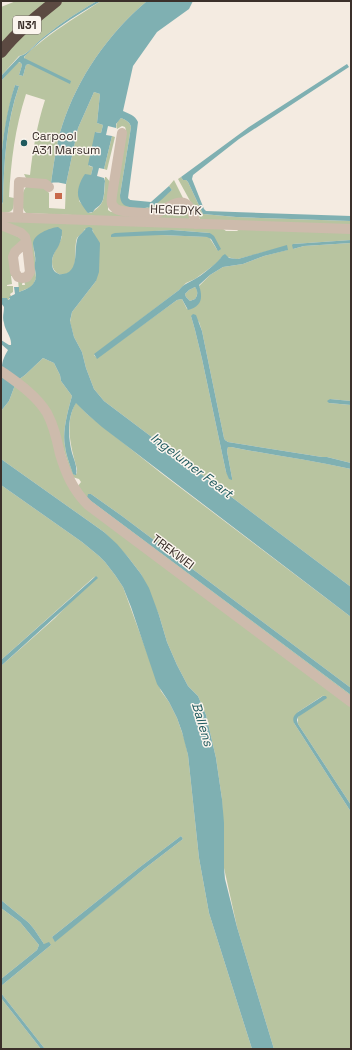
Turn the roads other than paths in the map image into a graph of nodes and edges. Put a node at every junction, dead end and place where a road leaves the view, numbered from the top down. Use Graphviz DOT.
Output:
graph roads {
  1 [pos="56,1"];
  2 [pos="1,52"];
  3 [pos="122,133"];
  4 [pos="49,187"];
  5 [pos="1,217"];
  6 [pos="18,217"];
  7 [pos="196,224"];
  8 [pos="1,225"];
  9 [pos="351,229"];
  10 [pos="26,242"];
  11 [pos="17,276"];
  12 [pos="16,287"];
  13 [pos="1,372"];
  14 [pos="351,702"];
  1 -- 2 [label="highway, N31"];
  3 -- 7 [label="street"];
  4 -- 6 [label="street"];
  5 -- 6 [label="street, HEGEDYK"];
  6 -- 7 [label="street, HEGEDYK"];
  7 -- 9 [label="street, HEGEDYK"];
  8 -- 10 [label="street"];
  10 -- 11 [label="street"];
  10 -- 11 [label="street"];
  11 -- 12 [label="street"];
  13 -- 14 [label="street, TREKWEI"];
}
